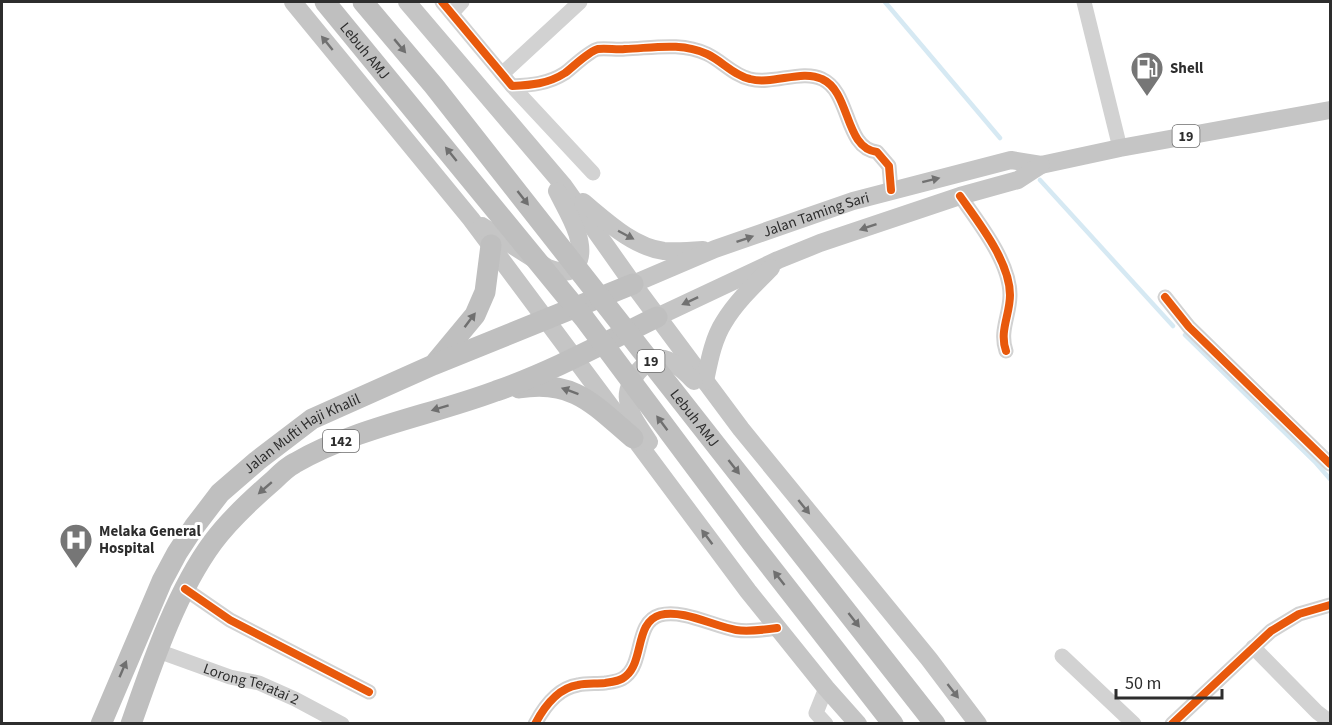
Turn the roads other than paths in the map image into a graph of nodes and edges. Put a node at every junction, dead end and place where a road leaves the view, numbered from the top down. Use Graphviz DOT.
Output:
graph roads {
  1 [pos="293,2"];
  2 [pos="325,2"];
  3 [pos="363,2"];
  4 [pos="407,2"];
  5 [pos="580,2"];
  6 [pos="1084,2"];
  7 [pos="452,5"];
  8 [pos="507,80"];
  9 [pos="1330,110"];
  10 [pos="1120,148"];
  11 [pos="543,162"];
  12 [pos="1041,165"];
  13 [pos="593,173"];
  14 [pos="563,186"];
  15 [pos="891,190"];
  16 [pos="960,196"];
  17 [pos="471,219"];
  18 [pos="491,245"];
  19 [pos="715,249"];
  20 [pos="778,260"];
  21 [pos="633,284"];
  22 [pos="1165,297"];
  23 [pos="657,317"];
  24 [pos="545,321"];
  25 [pos="1006,351"];
  26 [pos="573,358"];
  27 [pos="434,365"];
  28 [pos="705,381"];
  29 [pos="496,391"];
  30 [pos="741,429"];
  31 [pos="633,438"];
  32 [pos="1330,464"];
  33 [pos="692,516"];
  34 [pos="185,589"];
  35 [pos="1330,605"];
  36 [pos="777,628"];
  37 [pos="1253,647"];
  38 [pos="158,651"];
  39 [pos="1062,656"];
  40 [pos="826,688"];
  41 [pos="369,692"];
  42 [pos="818,720"];
  43 [pos="1330,722"];
  44 [pos="101,723"];
  45 [pos="131,723"];
  46 [pos="342,723"];
  47 [pos="535,723"];
  48 [pos="858,723"];
  49 [pos="893,723"];
  50 [pos="935,723"];
  51 [pos="978,723"];
  52 [pos="1134,723"];
  53 [pos="1172,723"];
  17 -- 1 [label="main road, one-way"];
  49 -- 2 [label="highway, Lebuh AMJ / 19, one-way, bridge"];
  3 -- 50 [label="highway, Lebuh AMJ / 19, one-way, bridge"];
  4 -- 11 [label="main road"];
  5 -- 8 [label="street"];
  6 -- 10 [label="street"];
  7 -- 8 [label="street"];
  8 -- 13 [label="street"];
  8 -- 15 [label="street"];
  9 -- 10 [label="main road, Jalan Taming Sari / 19"];
  10 -- 12 [label="main road, Jalan Taming Sari / 19"];
  11 -- 14 [label="main road"];
  11 -- 17 [label="main road"];
  15 -- 12 [label="main road, Jalan Taming Sari / 19, one-way"];
  12 -- 16 [label="main road, Jalan Taming Sari / 19"];
  14 -- 19 [label="main road, one-way"];
  14 -- 21 [label="main road"];
  19 -- 15 [label="main road, Jalan Taming Sari / 19, one-way"];
  16 -- 20 [label="main road, Jalan Taming Sari / 19, one-way"];
  16 -- 25 [label="street"];
  17 -- 18 [label="main road"];
  18 -- 24 [label="main road"];
  27 -- 18 [label="highway, one-way"];
  19 -- 21 [label="main road, Jalan Taming Sari / 19"];
  20 -- 23 [label="main road, Jalan Taming Sari / 19, one-way"];
  20 -- 28 [label="main road"];
  21 -- 23 [label="main road"];
  21 -- 24 [label="highway, Jalan Mufti Haji Khalil / 142"];
  22 -- 32 [label="street"];
  23 -- 26 [label="highway, Jalan Mufti Haji Khalil / 142"];
  23 -- 28 [label="main road"];
  24 -- 26 [label="main road"];
  24 -- 27 [label="highway, Jalan Mufti Haji Khalil / 142"];
  26 -- 29 [label="highway, Jalan Mufti Haji Khalil / 142"];
  26 -- 31 [label="main road"];
  44 -- 27 [label="highway, Jalan Mufti Haji Khalil / 142, one-way"];
  28 -- 30 [label="main road"];
  31 -- 29 [label="highway, one-way"];
  29 -- 34 [label="highway, Jalan Mufti Haji Khalil / 142, one-way"];
  30 -- 33 [label="main road"];
  30 -- 51 [label="main road, one-way"];
  31 -- 33 [label="main road"];
  36 -- 33 [label="main road, one-way"];
  34 -- 38 [label="highway, Jalan Mufti Haji Khalil / 142"];
  34 -- 41 [label="street"];
  35 -- 37 [label="street"];
  36 -- 40 [label="main road"];
  36 -- 47 [label="street"];
  37 -- 43 [label="street"];
  37 -- 53 [label="street"];
  38 -- 45 [label="highway, Jalan Mufti Haji Khalil / 142"];
  38 -- 46 [label="street, Lorong Teratai 2"];
  39 -- 52 [label="street"];
  40 -- 42 [label="street"];
  40 -- 48 [label="main road"];
}
